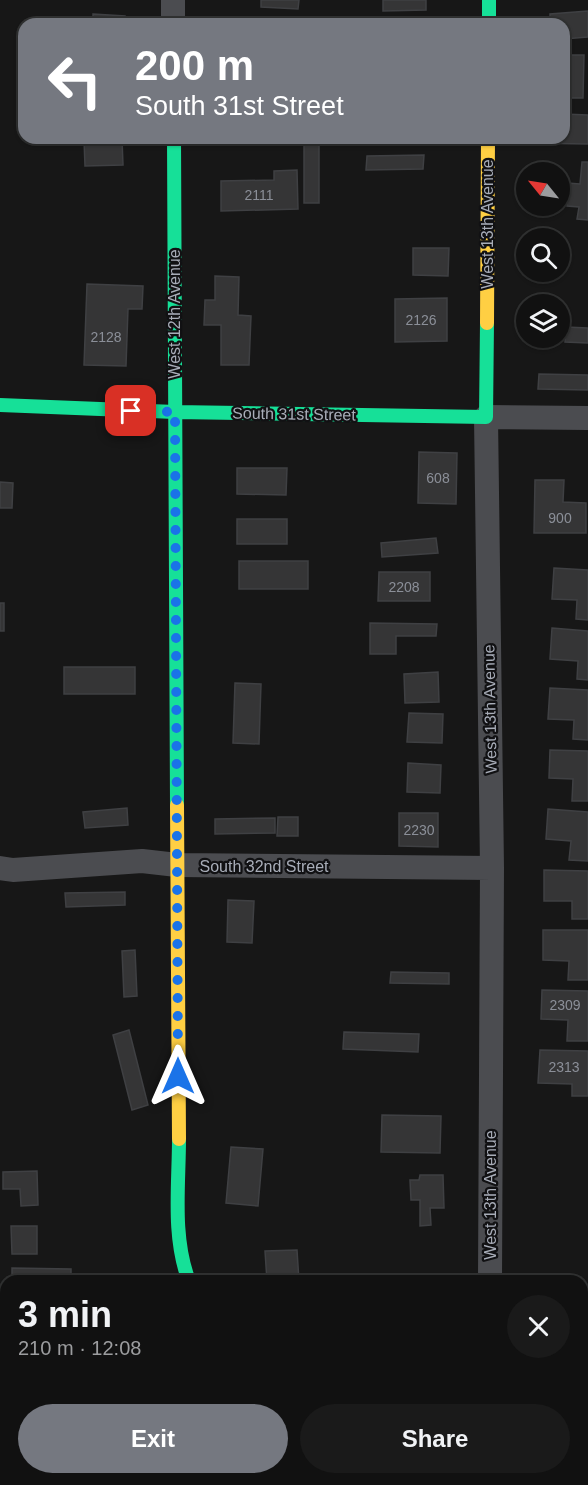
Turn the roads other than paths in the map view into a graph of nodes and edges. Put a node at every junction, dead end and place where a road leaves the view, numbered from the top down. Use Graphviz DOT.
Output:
graph roads {
  1 [pos="173,0"];
  2 [pos="489,0"];
  3 [pos="173,18"];
  4 [pos="489,18"];
  5 [pos="174,144"];
  6 [pos="488,144"];
  7 [pos="0,405"];
  8 [pos="175,412"];
  9 [pos="486,417"];
  10 [pos="588,418"];
  11 [pos="177,865"];
  12 [pos="0,868"];
  13 [pos="492,868"];
  14 [pos="187,1275"];
  15 [pos="490,1275"];
  1 -- 3 [label="street"];
  2 -- 4 [label="street"];
  5 -- 8 [label="street, West 12th Avenue"];
  6 -- 9 [label="street, West 13th Avenue"];
  7 -- 8 [label="street, South 31st Street"];
  8 -- 9 [label="street, South 31st Street"];
  8 -- 11 [label="street, West 12th Avenue"];
  9 -- 10 [label="street, South 31st Street"];
  9 -- 13 [label="street, West 13th Avenue"];
  11 -- 12 [label="street, South 32nd Street"];
  11 -- 13 [label="street, South 32nd Street"];
  11 -- 14 [label="street, West 12th Avenue"];
  13 -- 15 [label="street, West 13th Avenue"];
}
